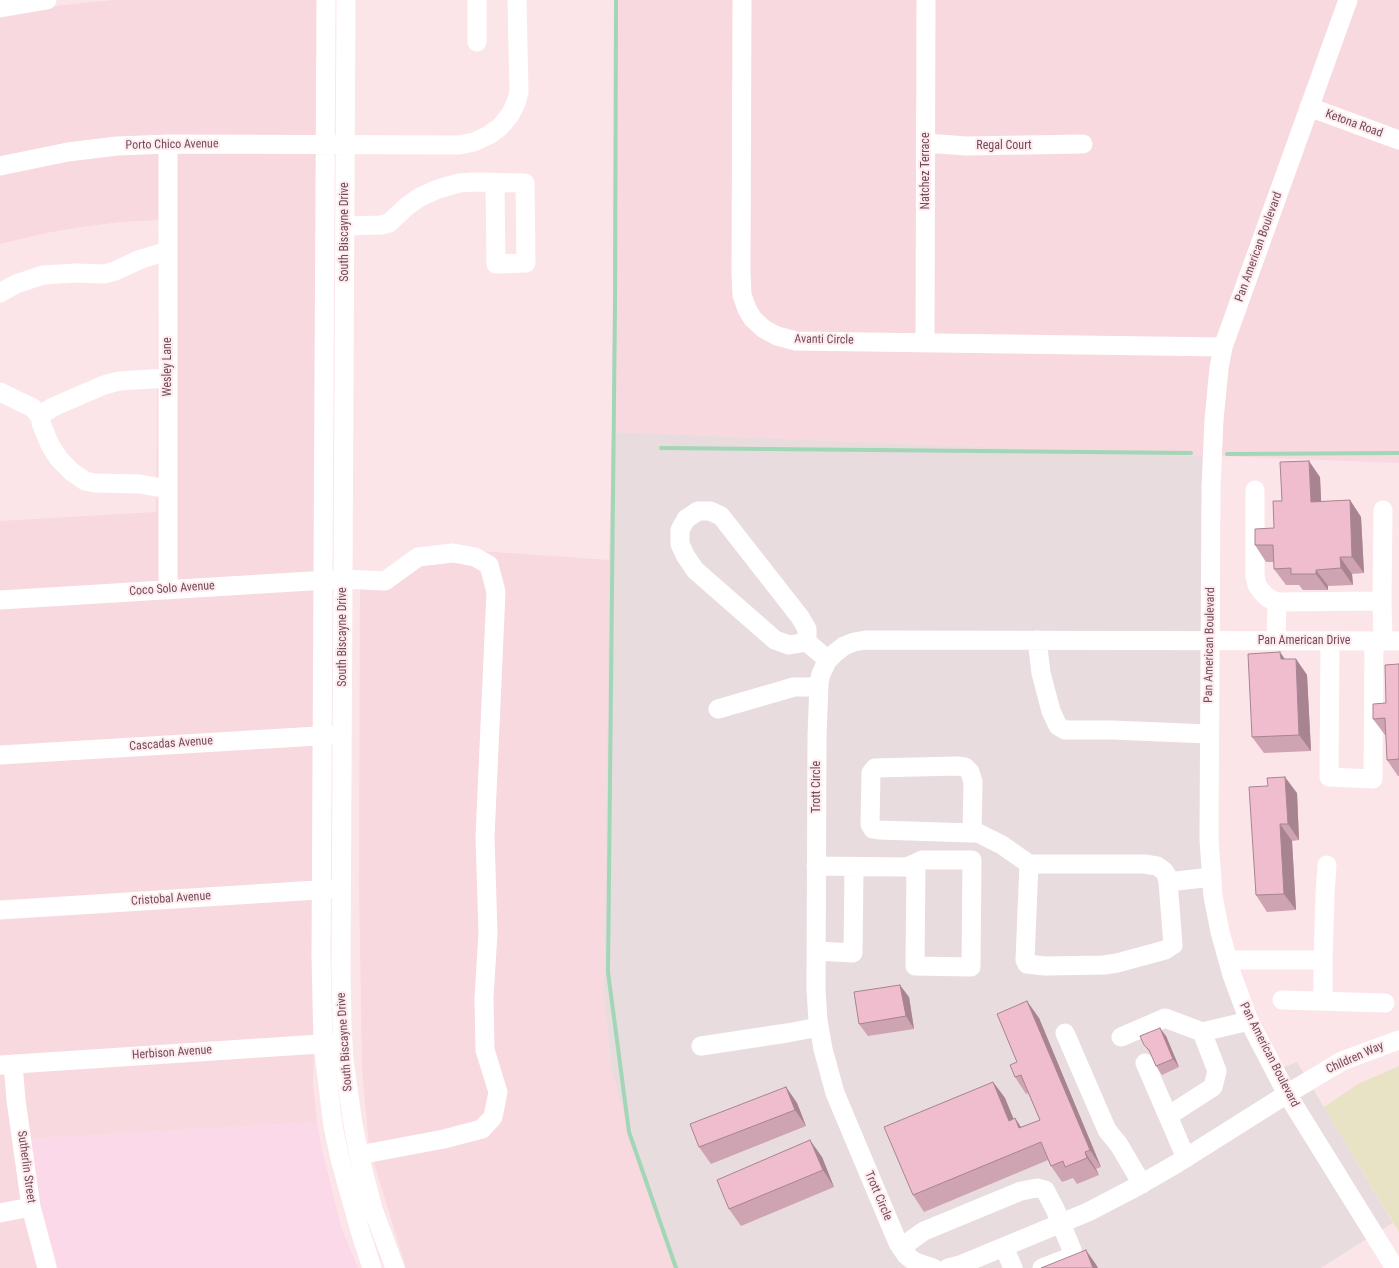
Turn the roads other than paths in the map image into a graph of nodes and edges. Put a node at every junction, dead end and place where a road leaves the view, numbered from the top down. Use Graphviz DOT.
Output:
graph roads {
  1 [pos="47,0"];
  2 [pos="326,0"];
  3 [pos="346,0"];
  4 [pos="477,0"];
  5 [pos="517,0"];
  6 [pos="742,0"];
  7 [pos="926,0"];
  8 [pos="1348,0"];
  9 [pos="0,8"];
  10 [pos="477,42"];
  11 [pos="1309,107"];
  12 [pos="1399,140"];
  13 [pos="926,143"];
  14 [pos="168,144"];
  15 [pos="1083,144"];
  16 [pos="326,145"];
  17 [pos="345,145"];
  18 [pos="0,166"];
  19 [pos="495,182"];
  20 [pos="345,226"];
  21 [pos="168,251"];
  22 [pos="0,293"];
  23 [pos="925,342"];
  24 [pos="1223,346"];
  25 [pos="168,378"];
  26 [pos="0,392"];
  27 [pos="41,418"];
  28 [pos="168,489"];
  29 [pos="1255,490"];
  30 [pos="1383,510"];
  31 [pos="343,579"];
  32 [pos="324,580"];
  33 [pos="168,590"];
  34 [pos="0,600"];
  35 [pos="1382,601"];
  36 [pos="1277,602"];
  37 [pos="1037,640"];
  38 [pos="1209,641"];
  39 [pos="1276,641"];
  40 [pos="1330,641"];
  41 [pos="1385,641"];
  42 [pos="807,642"];
  43 [pos="828,660"];
  44 [pos="819,687"];
  45 [pos="718,710"];
  46 [pos="343,734"];
  47 [pos="1209,734"];
  48 [pos="323,735"];
  49 [pos="0,755"];
  50 [pos="972,833"];
  51 [pos="916,863"];
  52 [pos="1028,864"];
  53 [pos="1327,865"];
  54 [pos="816,866"];
  55 [pos="854,867"];
  56 [pos="1212,877"];
  57 [pos="1168,882"];
  58 [pos="342,888"];
  59 [pos="322,890"];
  60 [pos="0,910"];
  61 [pos="816,951"];
  62 [pos="1228,960"];
  63 [pos="1323,960"];
  64 [pos="1282,1000"];
  65 [pos="1323,1001"];
  66 [pos="1385,1002"];
  67 [pos="1250,1021"];
  68 [pos="819,1027"];
  69 [pos="1065,1032"];
  70 [pos="1202,1032"];
  71 [pos="1121,1037"];
  72 [pos="1399,1040"];
  73 [pos="343,1042"];
  74 [pos="323,1044"];
  75 [pos="701,1046"];
  76 [pos="1145,1063"];
  77 [pos="6,1064"];
  78 [pos="1287,1094"];
  79 [pos="1168,1116"];
  80 [pos="359,1155"];
  81 [pos="1186,1158"];
  82 [pos="1142,1184"];
  83 [pos="31,1207"];
  84 [pos="0,1213"];
  85 [pos="1060,1224"];
  86 [pos="1004,1247"];
  87 [pos="903,1258"];
  88 [pos="976,1264"];
  89 [pos="47,1268"];
  90 [pos="372,1268"];
  91 [pos="395,1268"];
  92 [pos="933,1268"];
  93 [pos="948,1268"];
  94 [pos="1014,1268"];
  95 [pos="1042,1268"];
  96 [pos="1395,1268"];
  1 -- 9 [label="street"];
  2 -- 16 [label="street, South Biscayne Drive"];
  3 -- 17 [label="street, South Biscayne Drive"];
  4 -- 10 [label="street"];
  5 -- 17 [label="street, Porto Chico Avenue"];
  6 -- 23 [label="street, Avanti Circle"];
  7 -- 13 [label="street, Natchez Terrace"];
  8 -- 11 [label="street, Pan American Boulevard"];
  11 -- 12 [label="street, Ketona Road"];
  11 -- 24 [label="street, Pan American Boulevard"];
  13 -- 15 [label="street, Regal Court"];
  13 -- 23 [label="street, Natchez Terrace"];
  14 -- 16 [label="street, Porto Chico Avenue"];
  14 -- 18 [label="street, Porto Chico Avenue"];
  14 -- 21 [label="street, Wesley Lane"];
  16 -- 17 [label="street, Porto Chico Avenue"];
  16 -- 32 [label="street, South Biscayne Drive"];
  17 -- 20 [label="street, South Biscayne Drive"];
  19 -- 20 [label="street"];
  20 -- 31 [label="street, South Biscayne Drive"];
  21 -- 22 [label="street"];
  21 -- 25 [label="street, Wesley Lane"];
  23 -- 24 [label="street, Avanti Circle"];
  24 -- 38 [label="street, Pan American Boulevard"];
  25 -- 27 [label="street"];
  25 -- 28 [label="street, Wesley Lane"];
  26 -- 27 [label="street"];
  27 -- 28 [label="street"];
  28 -- 33 [label="street, Wesley Lane"];
  29 -- 36 [label="street"];
  30 -- 35 [label="street"];
  31 -- 32 [label="street, Coco Solo Avenue"];
  31 -- 46 [label="street, South Biscayne Drive"];
  31 -- 80 [label="street, Coco Solo Avenue"];
  32 -- 33 [label="street, Coco Solo Avenue"];
  32 -- 48 [label="street, South Biscayne Drive"];
  33 -- 34 [label="street, Coco Solo Avenue"];
  35 -- 36 [label="street"];
  35 -- 41 [label="street"];
  36 -- 39 [label="street"];
  37 -- 38 [label="street"];
  37 -- 43 [label="street"];
  37 -- 47 [label="street"];
  38 -- 39 [label="street, Pan American Drive"];
  38 -- 47 [label="street, Pan American Boulevard"];
  39 -- 40 [label="street, Pan American Drive"];
  40 -- 41 [label="street, Pan American Drive"];
  40 -- 41 [label="street"];
  42 -- 42 [label="street"];
  42 -- 43 [label="street"];
  43 -- 44 [label="street, Trott Circle"];
  44 -- 45 [label="street"];
  44 -- 54 [label="street, Trott Circle"];
  46 -- 48 [label="street, Cascadas Avenue"];
  46 -- 58 [label="street, South Biscayne Drive"];
  47 -- 56 [label="street, Pan American Boulevard"];
  48 -- 49 [label="street, Cascadas Avenue"];
  48 -- 59 [label="street, South Biscayne Drive"];
  50 -- 50 [label="street"];
  50 -- 52 [label="street"];
  51 -- 51 [label="street"];
  51 -- 55 [label="street"];
  52 -- 57 [label="street"];
  52 -- 57 [label="street"];
  53 -- 63 [label="street"];
  54 -- 55 [label="street"];
  54 -- 61 [label="street, Trott Circle"];
  55 -- 61 [label="street"];
  56 -- 57 [label="street"];
  56 -- 62 [label="street, Pan American Boulevard"];
  58 -- 59 [label="street, Cristobal Avenue"];
  58 -- 73 [label="street, South Biscayne Drive"];
  59 -- 60 [label="street, Cristobal Avenue"];
  59 -- 74 [label="street, South Biscayne Drive"];
  61 -- 68 [label="street, Trott Circle"];
  62 -- 63 [label="street"];
  62 -- 67 [label="street, Pan American Boulevard"];
  63 -- 65 [label="street"];
  64 -- 65 [label="street"];
  65 -- 66 [label="street"];
  67 -- 70 [label="street"];
  67 -- 78 [label="street, Pan American Boulevard"];
  68 -- 75 [label="street"];
  68 -- 87 [label="street, Trott Circle"];
  69 -- 82 [label="street"];
  70 -- 71 [label="street"];
  70 -- 79 [label="street"];
  72 -- 78 [label="street, Children Way"];
  73 -- 74 [label="street, Herbison Avenue"];
  73 -- 80 [label="street, South Biscayne Drive"];
  74 -- 77 [label="street, Herbison Avenue"];
  74 -- 90 [label="street, South Biscayne Drive"];
  76 -- 79 [label="street"];
  77 -- 83 [label="street, Sutherlin Street"];
  78 -- 81 [label="street"];
  78 -- 96 [label="street, Pan American Boulevard"];
  79 -- 81 [label="street"];
  80 -- 91 [label="street, South Biscayne Drive"];
  81 -- 82 [label="street"];
  82 -- 85 [label="street"];
  83 -- 84 [label="street"];
  83 -- 89 [label="street, Sutherlin Street"];
  85 -- 86 [label="street"];
  85 -- 87 [label="street"];
  85 -- 95 [label="street"];
  86 -- 88 [label="street"];
  86 -- 94 [label="street"];
  87 -- 92 [label="street"];
  88 -- 93 [label="street"];
}
